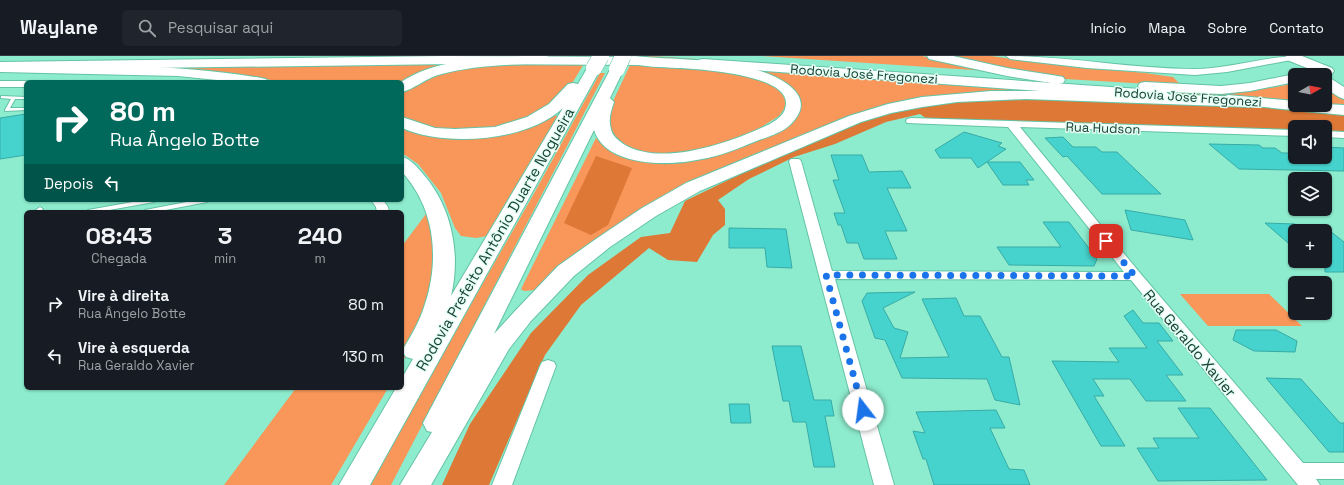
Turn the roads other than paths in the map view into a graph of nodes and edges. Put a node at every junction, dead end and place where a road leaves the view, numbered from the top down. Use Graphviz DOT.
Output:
graph roads {
  1 [pos="72,56"];
  2 [pos="236,56"];
  3 [pos="708,56"];
  4 [pos="934,56"];
  5 [pos="1010,56"];
  6 [pos="1137,56"];
  7 [pos="1294,56"];
  8 [pos="628,58"];
  9 [pos="0,59"];
  10 [pos="543,60"];
  11 [pos="0,67"];
  12 [pos="1341,67"];
  13 [pos="606,68"];
  14 [pos="1310,68"];
  15 [pos="1147,69"];
  16 [pos="1332,70"];
  17 [pos="1288,79"];
  18 [pos="249,80"];
  19 [pos="1058,80"];
  20 [pos="0,84"];
  21 [pos="24,84"];
  22 [pos="1332,84"];
  23 [pos="404,87"];
  24 [pos="1344,94"];
  25 [pos="3,97"];
  26 [pos="14,97"];
  27 [pos="24,98"];
  28 [pos="1251,102"];
  29 [pos="24,109"];
  30 [pos="1344,110"];
  31 [pos="911,121"];
  32 [pos="404,123"];
  33 [pos="1012,125"];
  34 [pos="1288,134"];
  35 [pos="1332,134"];
  36 [pos="1344,135"];
  37 [pos="795,161"];
  38 [pos="404,164"];
  39 [pos="143,202"];
  40 [pos="197,202"];
  41 [pos="99,210"];
  42 [pos="155,210"];
  43 [pos="826,275"];
  44 [pos="1135,276"];
  45 [pos="548,366"];
  46 [pos="404,374"];
  47 [pos="396,390"];
  48 [pos="1344,471"];
  49 [pos="1304,478"];
  50 [pos="348,485"];
  51 [pos="354,485"];
  52 [pos="406,485"];
  53 [pos="415,485"];
  54 [pos="502,485"];
  55 [pos="884,485"];
  1 -- 9 [label="main road"];
  2 -- 9 [label="main road"];
  3 -- 19 [label="main road, Rodovia José Fregonezi"];
  4 -- 19 [label="main road"];
  5 -- 15 [label="street"];
  6 -- 15 [label="street"];
  7 -- 14 [label="main road"];
  7 -- 15 [label="street"];
  8 -- 10 [label="main road, Rodovia José Fregonezi"];
  8 -- 13 [label="main road, Rodovia Prefeito Antônio Duarte Nogueira, bridge"];
  8 -- 13 [label="main road"];
  8 -- 28 [label="main road, Rodovia José Fregonezi"];
  10 -- 11 [label="main road, Rodovia José Fregonezi"];
  10 -- 23 [label="main road"];
  11 -- 18 [label="main road"];
  12 -- 16 [label="main road"];
  13 -- 32 [label="main road"];
  13 -- 51 [label="main road, Rodovia Prefeito Antônio Duarte Nogueira"];
  13 -- 52 [label="main road, Rodovia Prefeito Antônio Duarte Nogueira"];
  17 -- 19 [label="main road, Rodovia José Fregonezi"];
  20 -- 21 [label="street"];
  22 -- 24 [label="main road"];
  25 -- 26 [label="lane"];
  26 -- 27 [label="lane"];
  26 -- 29 [label="lane"];
  28 -- 30 [label="main road, Rodovia José Fregonezi"];
  28 -- 53 [label="main road"];
  31 -- 33 [label="street, Rua Hudson"];
  33 -- 34 [label="street, Rua Hudson"];
  33 -- 44 [label="street, Rua Geraldo Xavier"];
  35 -- 36 [label="street"];
  37 -- 43 [label="street"];
  38 -- 46 [label="main road"];
  39 -- 41 [label="lane"];
  40 -- 42 [label="lane"];
  43 -- 44 [label="street"];
  43 -- 55 [label="street"];
  44 -- 49 [label="street, Rua Geraldo Xavier"];
  45 -- 54 [label="street"];
  47 -- 50 [label="main road"];
  48 -- 49 [label="street"];
}
